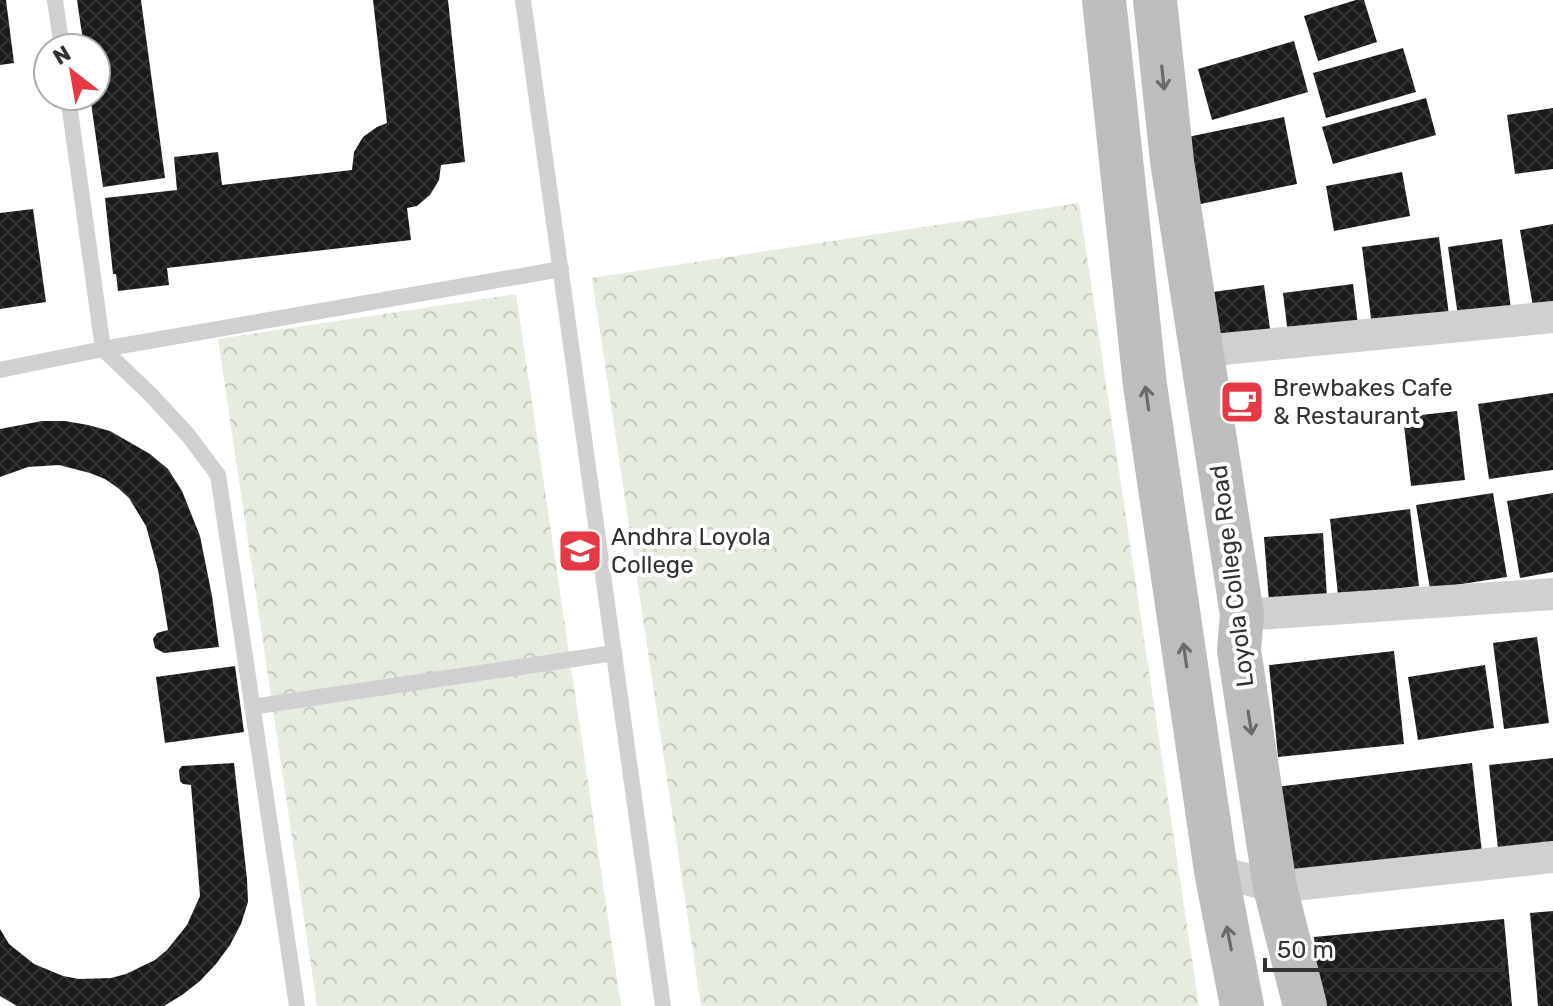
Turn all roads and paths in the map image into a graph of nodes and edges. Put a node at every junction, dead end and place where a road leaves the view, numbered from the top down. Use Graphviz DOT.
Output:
graph roads {
  1 [pos="55,0"];
  2 [pos="523,0"];
  3 [pos="1104,0"];
  4 [pos="1155,0"];
  5 [pos="60,32"];
  6 [pos="70,112"];
  7 [pos="561,269"];
  8 [pos="1553,317"];
  9 [pos="103,349"];
  10 [pos="1202,351"];
  11 [pos="0,370"];
  12 [pos="1553,594"];
  13 [pos="1242,615"];
  14 [pos="614,653"];
  15 [pos="252,707"];
  16 [pos="1553,857"];
  17 [pos="1216,871"];
  18 [pos="1275,887"];
  19 [pos="297,1006"];
  20 [pos="663,1006"];
  21 [pos="1242,1006"];
  22 [pos="1305,1006"];
  1 -- 5 [label="lane"];
  2 -- 7 [label="lane"];
  17 -- 3 [label="street, one-way"];
  4 -- 10 [label="street, Loyola College Road, one-way"];
  6 -- 9 [label="lane"];
  7 -- 9 [label="lane"];
  7 -- 14 [label="lane"];
  8 -- 10 [label="street"];
  9 -- 11 [label="lane"];
  9 -- 15 [label="lane"];
  10 -- 13 [label="street, Loyola College Road"];
  12 -- 13 [label="street"];
  13 -- 18 [label="street, Loyola College Road, one-way"];
  14 -- 15 [label="lane"];
  14 -- 20 [label="lane"];
  15 -- 19 [label="lane"];
  16 -- 18 [label="street"];
  17 -- 18 [label="street"];
  21 -- 17 [label="street, one-way"];
  18 -- 22 [label="street, Loyola College Road"];
}
